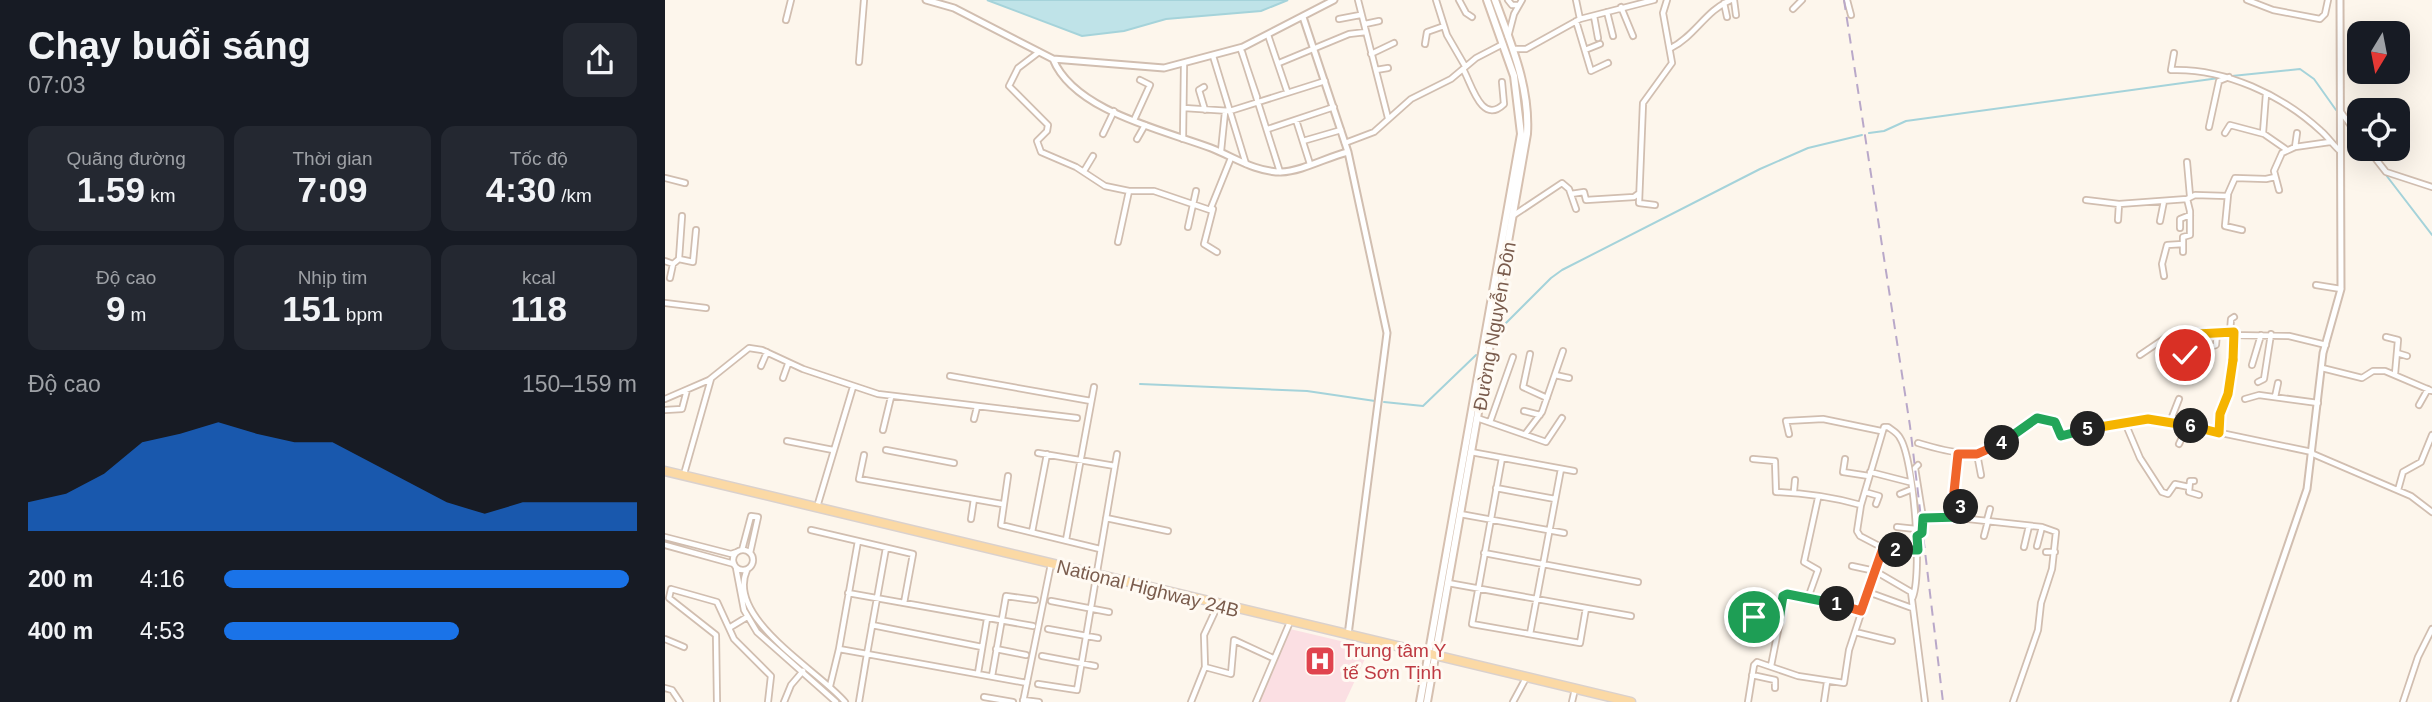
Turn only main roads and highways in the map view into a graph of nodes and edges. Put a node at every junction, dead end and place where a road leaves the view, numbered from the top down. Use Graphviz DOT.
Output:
graph roads {
  1 [pos="1487,0"];
  2 [pos="1495,0"];
  3 [pos="1504,40"];
  4 [pos="1494,307"];
  5 [pos="665,471"];
  6 [pos="1432,654"];
  7 [pos="1420,702"];
  8 [pos="1427,702"];
  9 [pos="1631,702"];
  1 -- 3 [label="main road, Đường Nguyễn Đôn"];
  2 -- 3 [label="main road, Đường Nguyễn Đôn"];
  3 -- 4 [label="main road, Đường Nguyễn Đôn"];
  3 -- 4 [label="main road, Đường Nguyễn Đôn"];
  4 -- 6 [label="main road, Đường Nguyễn Đôn"];
  5 -- 6 [label="main road, National Highway 24B"];
  6 -- 7 [label="main road"];
  6 -- 8 [label="main road"];
  6 -- 9 [label="main road, National Highway 24B"];
}
